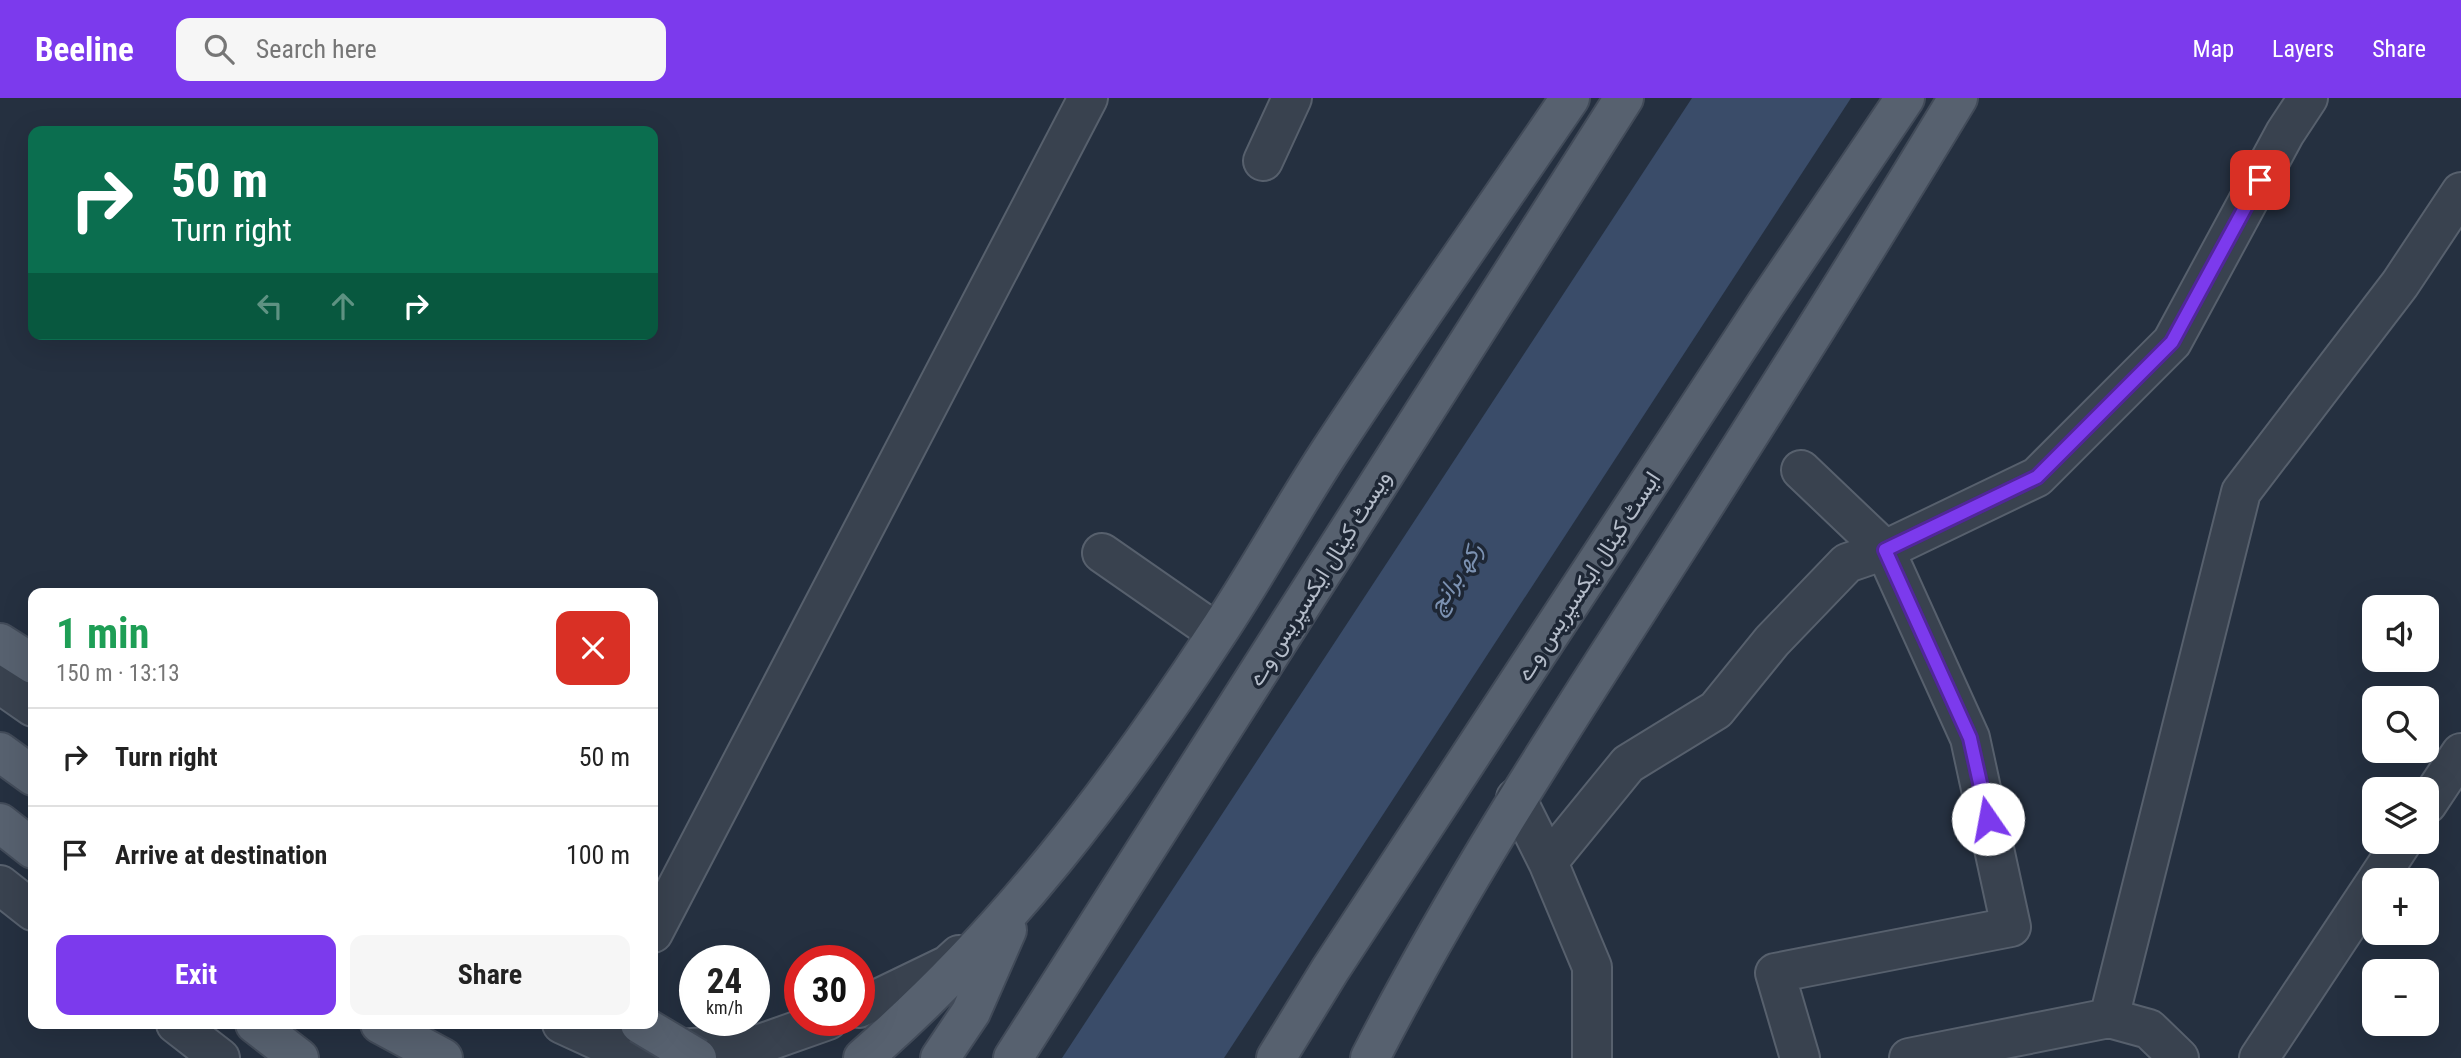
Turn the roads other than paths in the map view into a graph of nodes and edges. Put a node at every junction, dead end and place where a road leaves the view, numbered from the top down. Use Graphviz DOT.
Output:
graph roads {
  1 [pos="1088,98"];
  2 [pos="1292,98"];
  3 [pos="1570,98"];
  4 [pos="1624,98"];
  5 [pos="1905,98"];
  6 [pos="1958,98"];
  7 [pos="2308,98"];
  8 [pos="1263,161"];
  9 [pos="2461,192"];
  10 [pos="1801,470"];
  11 [pos="1885,550"];
  12 [pos="1102,553"];
  13 [pos="1217,633"];
  14 [pos="0,643"];
  15 [pos="28,661"];
  16 [pos="0,684"];
  17 [pos="28,704"];
  18 [pos="0,752"];
  19 [pos="2461,753"];
  20 [pos="28,772"];
  21 [pos="2439,786"];
  22 [pos="1516,798"];
  23 [pos="0,823"];
  24 [pos="1077,835"];
  25 [pos="28,845"];
  26 [pos="1548,862"];
  27 [pos="0,885"];
  28 [pos="2362,903"];
  29 [pos="1017,905"];
  30 [pos="28,907"];
  31 [pos="658,923"];
  32 [pos="1421,958"];
  33 [pos="875,1000"];
  34 [pos="2109,1018"];
  35 [pos="182,1029"];
  36 [pos="262,1029"];
  37 [pos="389,1029"];
  38 [pos="648,1029"];
  39 [pos="601,1032"];
  40 [pos="784,1036"];
  41 [pos="940,1057"];
  42 [pos="220,1058"];
  43 [pos="299,1058"];
  44 [pos="443,1058"];
  45 [pos="697,1058"];
  46 [pos="863,1058"];
  47 [pos="1013,1058"];
  48 [pos="1276,1058"];
  49 [pos="1349,1058"];
  50 [pos="1370,1058"];
  51 [pos="1592,1058"];
  52 [pos="1800,1058"];
  53 [pos="1909,1058"];
  54 [pos="2179,1058"];
  55 [pos="2259,1058"];
  1 -- 31 [label="street"];
  2 -- 8 [label="street"];
  3 -- 13 [label="main road"];
  4 -- 47 [label="main road, ویسٹ کینال ایکسپریس وے"];
  5 -- 48 [label="main road, ایسٹ کینال ایکسپریس وے"];
  6 -- 22 [label="main road"];
  7 -- 11 [label="street"];
  9 -- 34 [label="street"];
  10 -- 11 [label="street"];
  11 -- 26 [label="street"];
  11 -- 52 [label="street"];
  12 -- 13 [label="street"];
  13 -- 24 [label="main road"];
  14 -- 15 [label="main road"];
  16 -- 17 [label="street"];
  18 -- 20 [label="main road"];
  19 -- 21 [label="street"];
  22 -- 26 [label="street"];
  22 -- 32 [label="main road"];
  23 -- 25 [label="main road"];
  24 -- 29 [label="main road"];
  24 -- 33 [label="street"];
  26 -- 51 [label="street"];
  27 -- 30 [label="street"];
  28 -- 55 [label="street"];
  29 -- 41 [label="main road"];
  29 -- 46 [label="main road"];
  32 -- 49 [label="main road"];
  32 -- 50 [label="main road"];
  34 -- 53 [label="street"];
  34 -- 54 [label="street"];
  35 -- 42 [label="street"];
  36 -- 43 [label="main road"];
  37 -- 44 [label="main road"];
  38 -- 45 [label="main road, bridge"];
  39 -- 40 [label="street"];
}
